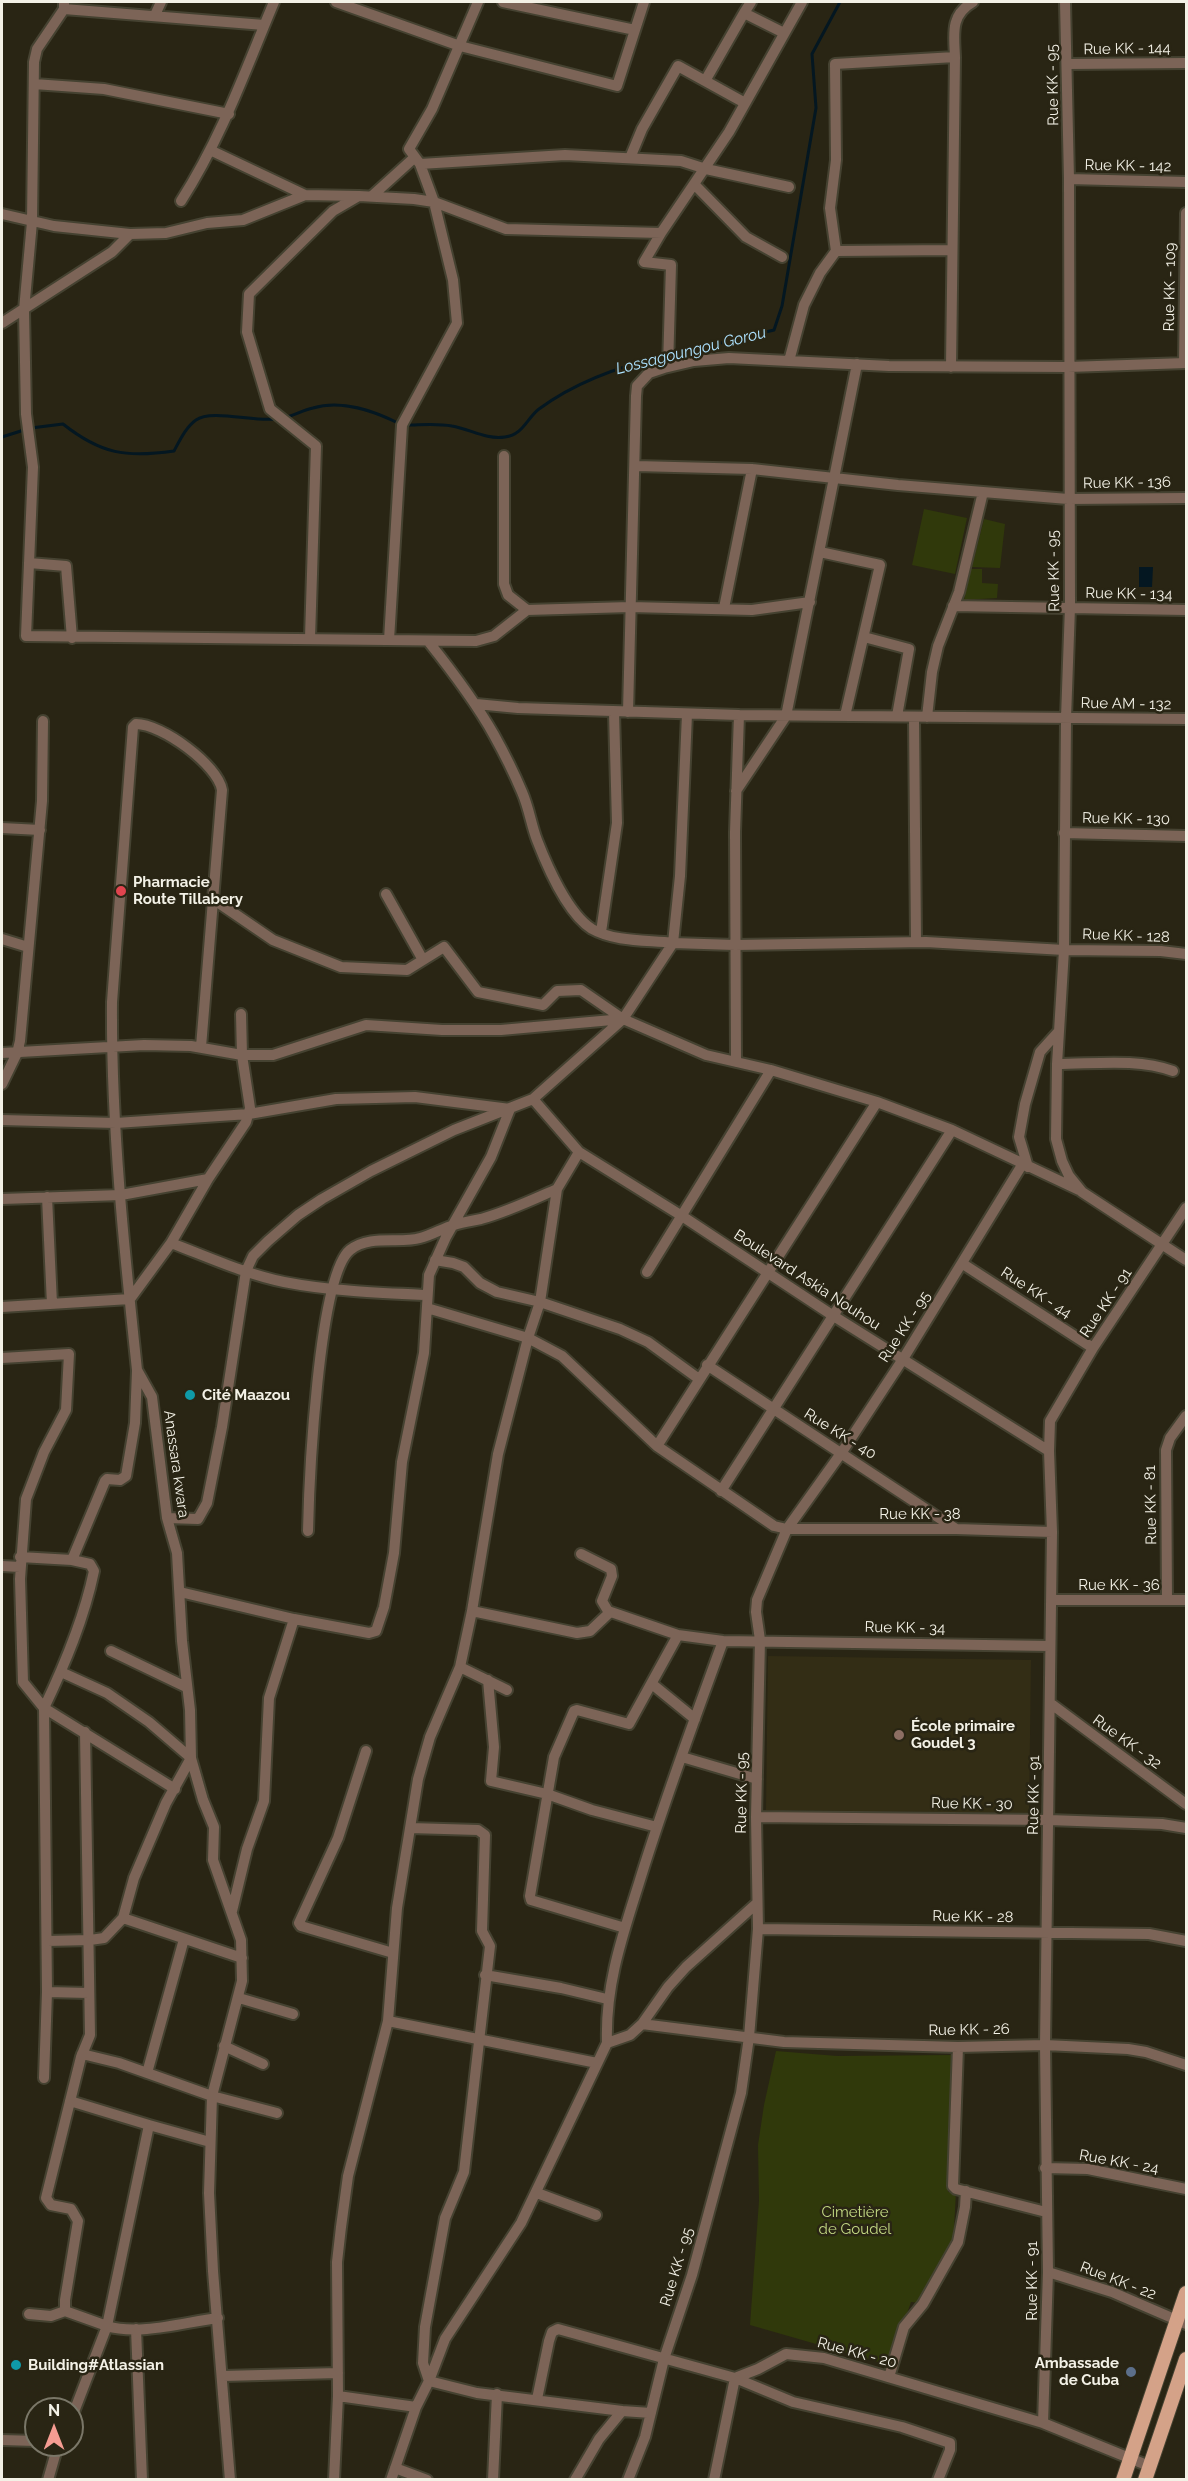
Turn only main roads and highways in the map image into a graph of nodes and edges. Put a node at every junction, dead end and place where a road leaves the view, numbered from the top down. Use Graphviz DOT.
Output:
graph roads {
  1 [pos="1186,2293"];
  2 [pos="1182,2322"];
  3 [pos="1186,2359"];
  4 [pos="1123,2480"];
  5 [pos="1145,2480"];
  1 -- 2 [label="main road"];
  2 -- 4 [label="main road"];
  3 -- 5 [label="main road"];
}
